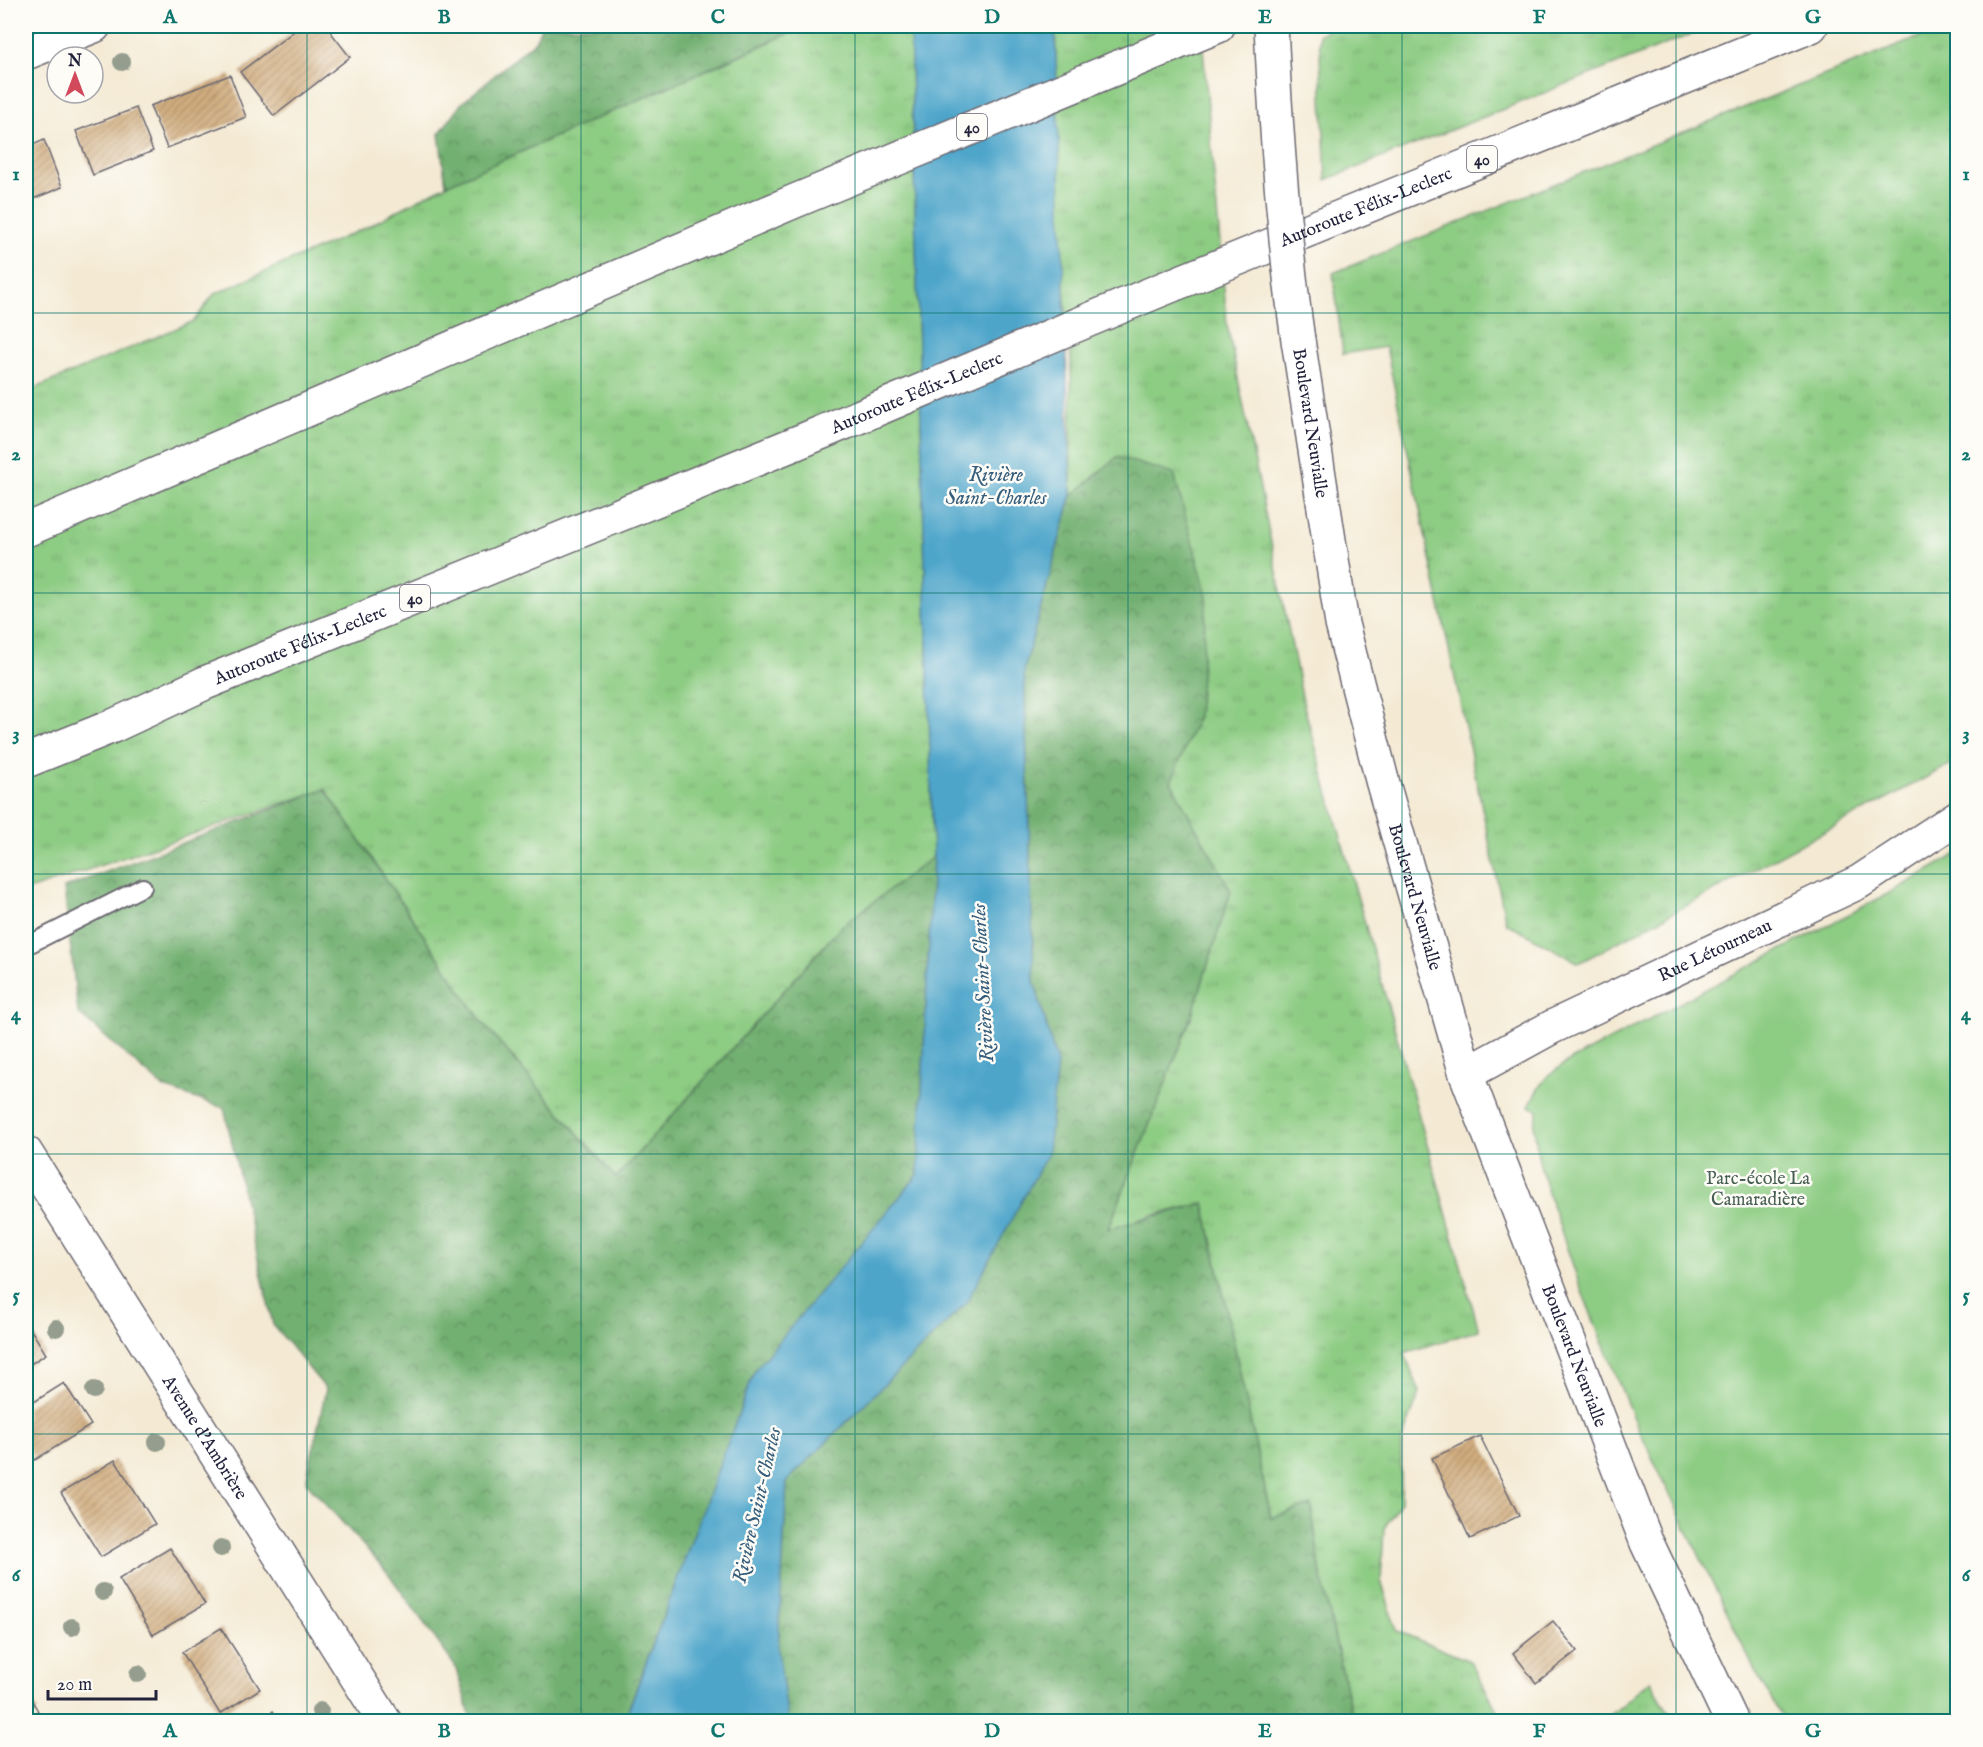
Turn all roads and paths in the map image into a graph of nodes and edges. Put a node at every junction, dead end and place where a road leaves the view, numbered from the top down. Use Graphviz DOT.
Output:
graph roads {
  1 [pos="94,26"];
  2 [pos="1218,26"];
  3 [pos="1271,26"];
  4 [pos="1811,26"];
  5 [pos="26,53"];
  6 [pos="26,530"];
  7 [pos="112,726"];
  8 [pos="26,760"];
  9 [pos="26,766"];
  10 [pos="1958,817"];
  11 [pos="143,887"];
  12 [pos="26,946"];
  13 [pos="1466,1074"];
  14 [pos="26,1153"];
  15 [pos="385,1722"];
  16 [pos="1732,1722"];
  1 -- 5 [label="main road"];
  2 -- 6 [label="main road, 40"];
  3 -- 13 [label="main road, Boulevard Neuvialle, bridge"];
  4 -- 7 [label="main road, Autoroute Félix-Leclerc / 40"];
  7 -- 8 [label="main road, Autoroute Félix-Leclerc / 40"];
  7 -- 9 [label="main road"];
  10 -- 13 [label="main road, Rue Létourneau"];
  11 -- 12 [label="lane"];
  13 -- 16 [label="main road, Boulevard Neuvialle"];
  14 -- 15 [label="main road, Avenue d'Ambrière"];
}
